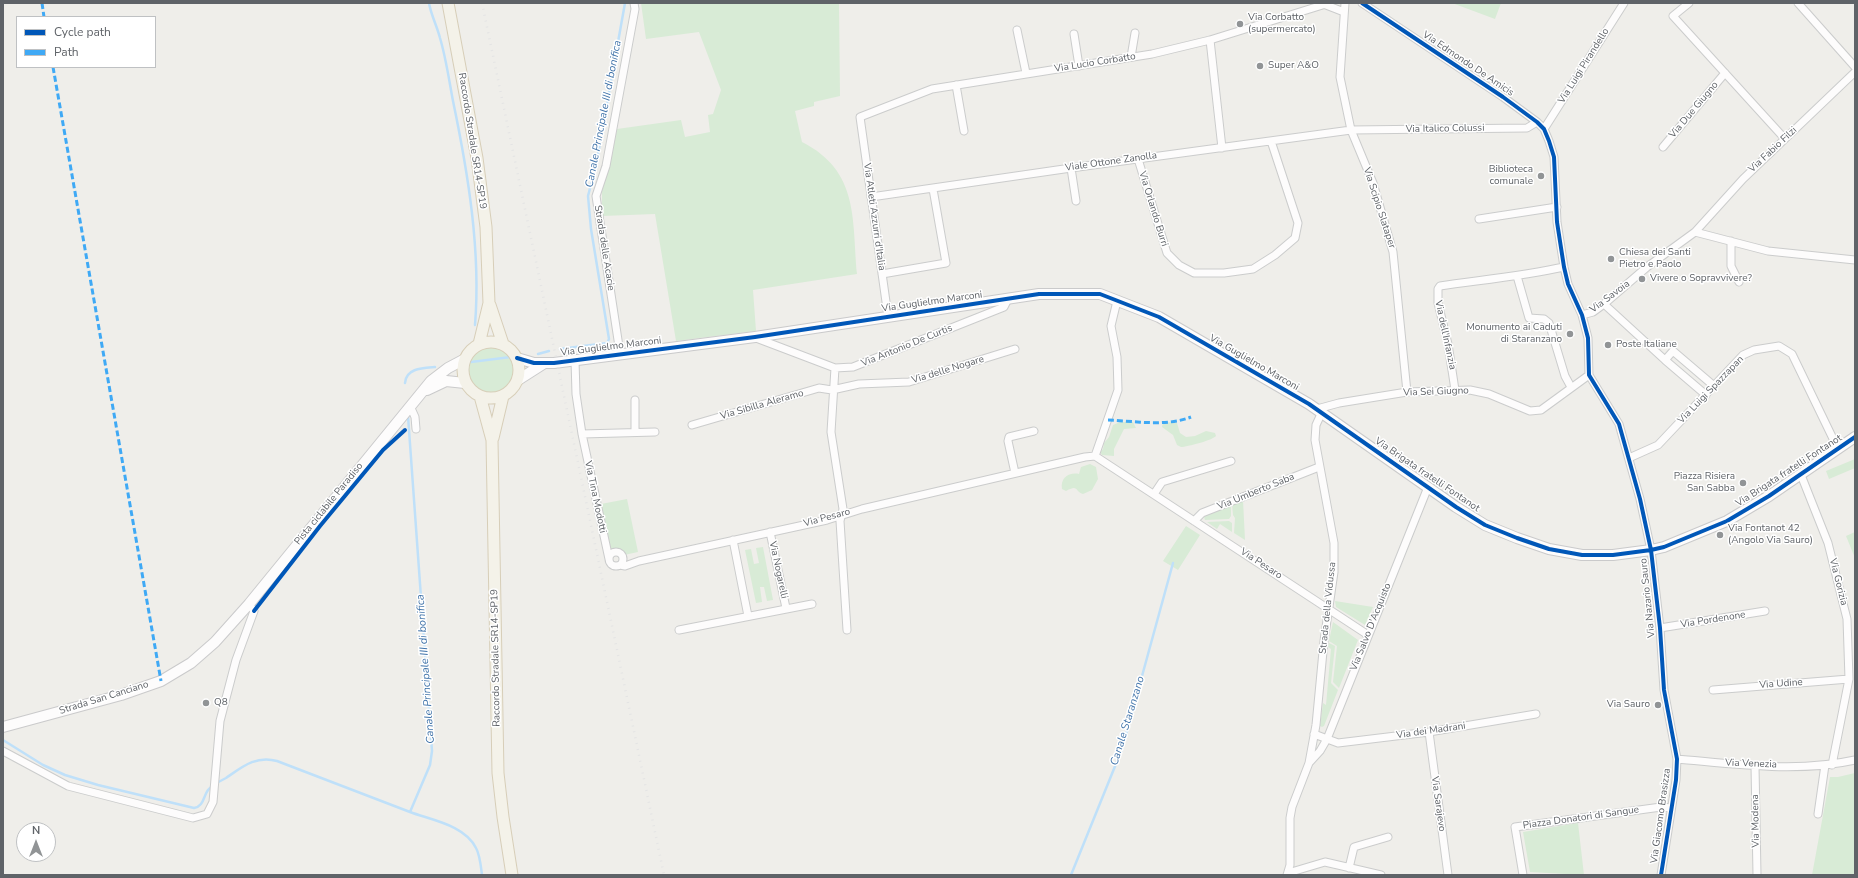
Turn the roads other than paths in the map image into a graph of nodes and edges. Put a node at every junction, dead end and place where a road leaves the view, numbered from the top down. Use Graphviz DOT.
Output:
graph roads {
  1 [pos="448,3"];
  2 [pos="634,3"];
  3 [pos="1345,3"];
  4 [pos="1362,3"];
  5 [pos="1624,3"];
  6 [pos="1689,3"];
  7 [pos="1798,3"];
  8 [pos="1327,4"];
  9 [pos="1344,12"];
  10 [pos="1017,30"];
  11 [pos="1135,32"];
  12 [pos="1074,34"];
  13 [pos="1210,40"];
  14 [pos="1131,57"];
  15 [pos="1079,66"];
  16 [pos="1855,68"];
  17 [pos="1855,72"];
  18 [pos="1026,73"];
  19 [pos="1726,73"];
  20 [pos="956,85"];
  21 [pos="860,117"];
  22 [pos="1537,122"];
  23 [pos="1544,129"];
  24 [pos="1351,130"];
  25 [pos="964,131"];
  26 [pos="1786,139"];
  27 [pos="1271,141"];
  28 [pos="1663,147"];
  29 [pos="1222,148"];
  30 [pos="1138,159"];
  31 [pos="1071,168"];
  32 [pos="933,189"];
  33 [pos="871,197"];
  34 [pos="1076,201"];
  35 [pos="1557,207"];
  36 [pos="1478,219"];
  37 [pos="1694,232"];
  38 [pos="1731,241"];
  39 [pos="1855,260"];
  40 [pos="1564,268"];
  41 [pos="882,274"];
  42 [pos="1517,276"];
  43 [pos="1739,282"];
  44 [pos="1008,299"];
  45 [pos="1117,301"];
  46 [pos="490,303"];
  47 [pos="1604,304"];
  48 [pos="1582,315"];
  49 [pos="888,316"];
  50 [pos="755,337"];
  51 [pos="479,344"];
  52 [pos="502,344"];
  53 [pos="1015,349"];
  54 [pos="620,354"];
  55 [pos="517,358"];
  56 [pos="465,359"];
  57 [pos="574,360"];
  58 [pos="1665,360"];
  59 [pos="544,363"];
  60 [pos="835,368"];
  61 [pos="1589,375"];
  62 [pos="518,380"];
  63 [pos="465,383"];
  64 [pos="1714,386"];
  65 [pos="1571,387"];
  66 [pos="832,390"];
  67 [pos="1455,390"];
  68 [pos="421,392"];
  69 [pos="1407,392"];
  70 [pos="1706,395"];
  71 [pos="480,396"];
  72 [pos="503,396"];
  73 [pos="635,400"];
  74 [pos="410,406"];
  75 [pos="1320,411"];
  76 [pos="692,425"];
  77 [pos="416,429"];
  78 [pos="1034,431"];
  79 [pos="635,432"];
  80 [pos="655,432"];
  81 [pos="582,434"];
  82 [pos="1855,437"];
  83 [pos="492,440"];
  84 [pos="1838,449"];
  85 [pos="1095,456"];
  86 [pos="1628,458"];
  87 [pos="1231,461"];
  88 [pos="1319,467"];
  89 [pos="1015,473"];
  90 [pos="1801,474"];
  91 [pos="1428,487"];
  92 [pos="1154,494"];
  93 [pos="842,514"];
  94 [pos="1194,521"];
  95 [pos="770,532"];
  96 [pos="733,540"];
  97 [pos="1651,550"];
  98 [pos="623,558"];
  99 [pos="609,559"];
  100 [pos="639,561"];
  101 [pos="620,565"];
  102 [pos="249,604"];
  103 [pos="812,604"];
  104 [pos="786,608"];
  105 [pos="1330,609"];
  106 [pos="1765,611"];
  107 [pos="748,616"];
  108 [pos="1660,628"];
  109 [pos="679,630"];
  110 [pos="847,630"];
  111 [pos="1368,635"];
  112 [pos="1849,679"];
  113 [pos="1713,690"];
  114 [pos="1536,714"];
  115 [pos="3,727"];
  116 [pos="1429,732"];
  117 [pos="1314,734"];
  118 [pos="1326,739"];
  119 [pos="3,751"];
  120 [pos="1677,760"];
  121 [pos="1855,760"];
  122 [pos="1309,763"];
  123 [pos="1828,765"];
  124 [pos="1755,766"];
  125 [pos="1671,808"];
  126 [pos="1818,814"];
  127 [pos="1388,837"];
  128 [pos="1349,868"];
  129 [pos="1287,874"];
  130 [pos="512,875"];
  131 [pos="1381,875"];
  132 [pos="1448,875"];
  133 [pos="1523,875"];
  134 [pos="1661,875"];
  135 [pos="1757,875"];
  1 -- 46 [label="main road, Raccordo Stradale SR14-SP19"];
  2 -- 54 [label="street, Strada delle Acacie"];
  3 -- 9 [label="street, Via Scipio Slataper"];
  4 -- 22 [label="street, Via Edmondo De Amicis"];
  5 -- 23 [label="street, Via Luigi Pirandello"];
  6 -- 19 [label="street, Via Due Giugno"];
  7 -- 16 [label="street"];
  8 -- 9 [label="street"];
  8 -- 13 [label="street, Via Lucio Corbatto"];
  9 -- 24 [label="street, Via Scipio Slataper"];
  10 -- 18 [label="street"];
  11 -- 14 [label="street"];
  12 -- 15 [label="street"];
  13 -- 14 [label="street, Via Lucio Corbatto"];
  13 -- 29 [label="street"];
  14 -- 15 [label="street, Via Lucio Corbatto"];
  15 -- 18 [label="street, Via Lucio Corbatto"];
  17 -- 26 [label="street, Via Fabio Filzi"];
  18 -- 20 [label="street, Via Lucio Corbatto"];
  19 -- 26 [label="street, Via Due Giugno"];
  19 -- 28 [label="street, Via Due Giugno"];
  20 -- 21 [label="street, Via Lucio Corbatto"];
  20 -- 25 [label="street"];
  21 -- 33 [label="street, Via Atleti Azzurri d'Italia"];
  22 -- 23 [label="street, Via Edmondo De Amicis"];
  22 -- 24 [label="street, Via Italico Colussi"];
  23 -- 35 [label="street, Via Edmondo De Amicis"];
  24 -- 27 [label="street, Viale Ottone Zanolla"];
  24 -- 69 [label="street, Via Scipio Slataper"];
  26 -- 37 [label="street, Via Fabio Filzi"];
  27 -- 29 [label="street, Viale Ottone Zanolla"];
  27 -- 30 [label="street, Via Orlando Burri"];
  29 -- 30 [label="street, Viale Ottone Zanolla"];
  30 -- 31 [label="street, Viale Ottone Zanolla"];
  31 -- 32 [label="street, Viale Ottone Zanolla"];
  31 -- 34 [label="street"];
  32 -- 33 [label="street, Viale Ottone Zanolla"];
  32 -- 41 [label="street"];
  33 -- 41 [label="street, Via Atleti Azzurri d'Italia"];
  35 -- 36 [label="street"];
  35 -- 40 [label="street, Via Edmondo De Amicis"];
  37 -- 38 [label="street"];
  37 -- 47 [label="street, Via Savoia"];
  38 -- 39 [label="street"];
  38 -- 43 [label="street"];
  40 -- 42 [label="street, Via dell'Infanzia"];
  40 -- 48 [label="street, Via Edmondo De Amicis"];
  41 -- 49 [label="street, Via Atleti Azzurri d'Italia"];
  42 -- 65 [label="street"];
  42 -- 67 [label="street, Via dell'Infanzia"];
  44 -- 45 [label="street, Via Guglielmo Marconi"];
  44 -- 49 [label="street, Via Guglielmo Marconi"];
  44 -- 60 [label="street, Via Antonio De Curtis"];
  45 -- 75 [label="street, Via Guglielmo Marconi"];
  45 -- 85 [label="street"];
  46 -- 51 [label="main road, Raccordo Stradale SR14-SP19"];
  46 -- 52 [label="main road, Raccordo Stradale SR14-SP19"];
  47 -- 48 [label="street, Via Savoia"];
  47 -- 58 [label="street"];
  48 -- 61 [label="street, Via Edmondo De Amicis"];
  49 -- 50 [label="street, Via Guglielmo Marconi"];
  50 -- 54 [label="street, Via Guglielmo Marconi"];
  50 -- 60 [label="street, Via Antonio De Curtis"];
  51 -- 52 [label="main road"];
  51 -- 56 [label="main road, Raccordo Stradale SR14-SP19"];
  52 -- 55 [label="main road"];
  53 -- 66 [label="street, Via delle Nogare"];
  54 -- 57 [label="street, Via Guglielmo Marconi"];
  55 -- 59 [label="street, Via Guglielmo Marconi"];
  55 -- 62 [label="main road"];
  56 -- 63 [label="main road"];
  56 -- 68 [label="street, Strada San Canciano"];
  57 -- 59 [label="street, Via Guglielmo Marconi"];
  57 -- 81 [label="street, Via Tina Modotti"];
  58 -- 64 [label="street"];
  58 -- 70 [label="street"];
  59 -- 62 [label="street, Via Guglielmo Marconi"];
  60 -- 66 [label="street"];
  61 -- 65 [label="street, Via Sei Giugno"];
  61 -- 86 [label="street, Via Nazario Sauro"];
  62 -- 72 [label="main road"];
  63 -- 68 [label="street, Strada San Canciano"];
  63 -- 71 [label="main road"];
  64 -- 70 [label="street, Via Luigi Spazzapan"];
  64 -- 84 [label="street, Via Luigi Spazzapan"];
  65 -- 67 [label="street, Via Sei Giugno"];
  66 -- 76 [label="street, Via Sibilla Aleramo"];
  66 -- 93 [label="street"];
  67 -- 69 [label="street, Via Sei Giugno"];
  68 -- 74 [label="street, Strada San Canciano"];
  69 -- 75 [label="street, Via Sei Giugno"];
  70 -- 86 [label="street, Via Luigi Spazzapan"];
  71 -- 72 [label="main road"];
  71 -- 83 [label="main road, Raccordo Stradale SR14-SP19"];
  72 -- 83 [label="main road, Raccordo Stradale SR14-SP19"];
  73 -- 79 [label="street"];
  74 -- 77 [label="street"];
  74 -- 102 [label="street, Strada San Canciano"];
  75 -- 88 [label="street, Strada della Vidussa"];
  75 -- 91 [label="street, Via Brigata fratelli Fontanot"];
  78 -- 89 [label="street"];
  79 -- 80 [label="street"];
  79 -- 81 [label="street"];
  81 -- 99 [label="street, Via Tina Modotti"];
  82 -- 84 [label="street, Via Brigata fratelli Fontanot"];
  83 -- 130 [label="main road, Raccordo Stradale SR14-SP19"];
  84 -- 90 [label="street, Via Brigata fratelli Fontanot"];
  85 -- 89 [label="street, Via Pesaro"];
  85 -- 92 [label="street, Via Pesaro"];
  86 -- 97 [label="street, Via Nazario Sauro"];
  87 -- 92 [label="street"];
  88 -- 94 [label="street, Via Umberto Saba"];
  88 -- 105 [label="street, Strada della Vidussa"];
  89 -- 93 [label="street, Via Pesaro"];
  90 -- 97 [label="street, Via Brigata fratelli Fontanot"];
  90 -- 112 [label="street, Via Gorizia"];
  91 -- 97 [label="street, Via Brigata fratelli Fontanot"];
  91 -- 111 [label="street, Via Salvo D'Acquisto"];
  92 -- 94 [label="street, Via Pesaro"];
  93 -- 95 [label="street, Via Pesaro"];
  93 -- 110 [label="street"];
  94 -- 105 [label="street, Via Pesaro"];
  95 -- 96 [label="street, Via Pesaro"];
  95 -- 104 [label="street, Via Nogarelli"];
  96 -- 100 [label="street, Via Pesaro"];
  96 -- 107 [label="street"];
  97 -- 108 [label="street, Via Nazario Sauro"];
  98 -- 99 [label="street, Via Pesaro"];
  98 -- 100 [label="street, Via Pesaro"];
  98 -- 101 [label="street"];
  99 -- 101 [label="street"];
  100 -- 101 [label="street, Via Pesaro"];
  102 -- 115 [label="street, Strada San Canciano"];
  102 -- 119 [label="street"];
  103 -- 104 [label="street, Via Nogarelli"];
  104 -- 107 [label="street, Via Nogarelli"];
  105 -- 111 [label="street, Via Pesaro"];
  105 -- 117 [label="street, Strada della Vidussa"];
  106 -- 108 [label="street, Via Pordenone"];
  107 -- 109 [label="street, Via Nogarelli"];
  108 -- 120 [label="street, Via Nazario Sauro"];
  111 -- 118 [label="street, Via Salvo D'Acquisto"];
  112 -- 113 [label="street, Via Udine"];
  112 -- 123 [label="street, Via Gorizia"];
  114 -- 116 [label="street, Via dei Madrani"];
  116 -- 118 [label="street, Via dei Madrani"];
  116 -- 132 [label="street, Via Sarajevo"];
  117 -- 118 [label="street"];
  117 -- 122 [label="street, Strada della Vidussa"];
  118 -- 122 [label="street, Via Salvo D'Acquisto"];
  120 -- 124 [label="street, Via Venezia"];
  120 -- 125 [label="street, Via Giacomo Brasizza"];
  121 -- 123 [label="street, Via Venezia"];
  122 -- 129 [label="street, Strada della Vidussa"];
  123 -- 124 [label="street, Via Venezia"];
  123 -- 126 [label="street"];
  124 -- 135 [label="street, Via Modena"];
  125 -- 133 [label="street, Piazza Donatori di Sangue"];
  125 -- 134 [label="street, Via Giacomo Brasizza"];
  127 -- 128 [label="street"];
  128 -- 129 [label="street"];
  128 -- 131 [label="street"];
}
